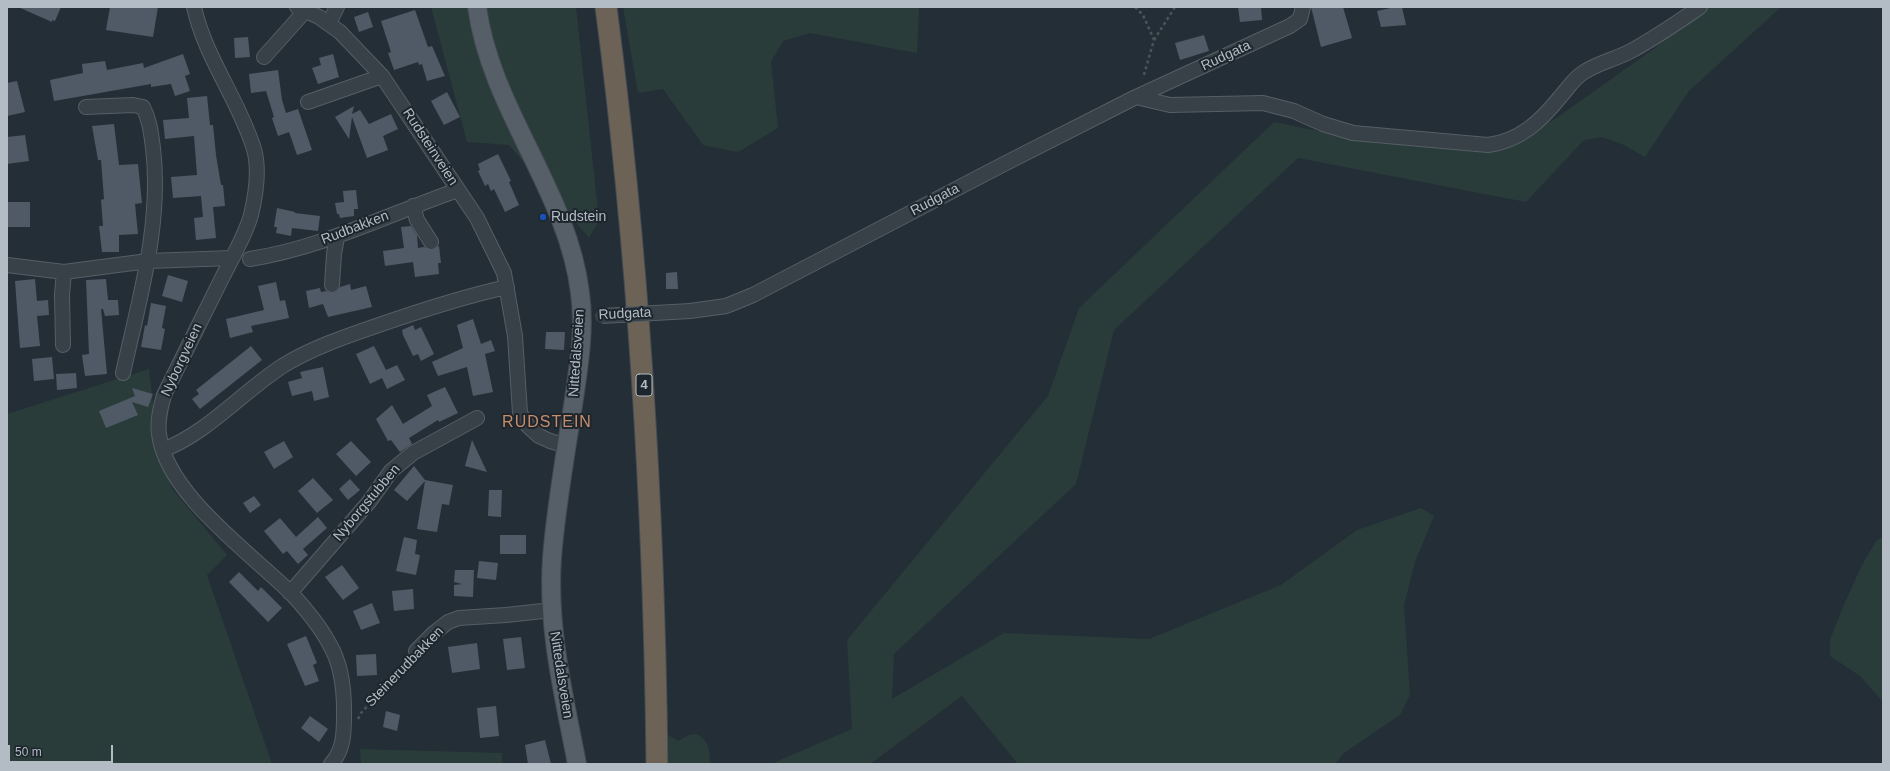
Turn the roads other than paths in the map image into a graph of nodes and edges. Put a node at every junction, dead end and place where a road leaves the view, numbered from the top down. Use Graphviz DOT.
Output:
graph roads {
  1 [pos="194,7"];
  2 [pos="337,7"];
  3 [pos="477,7"];
  4 [pos="594,7"];
  5 [pos="606,7"];
  6 [pos="1303,7"];
  7 [pos="1700,7"];
  8 [pos="301,9"];
  9 [pos="329,24"];
  10 [pos="264,57"];
  11 [pos="382,76"];
  12 [pos="1136,97"];
  13 [pos="308,102"];
  14 [pos="86,107"];
  15 [pos="458,190"];
  16 [pos="414,206"];
  17 [pos="337,237"];
  18 [pos="431,242"];
  19 [pos="232,258"];
  20 [pos="250,259"];
  21 [pos="148,261"];
  22 [pos="7,265"];
  23 [pos="64,272"];
  24 [pos="332,285"];
  25 [pos="507,287"];
  26 [pos="582,316"];
  27 [pos="63,345"];
  28 [pos="123,373"];
  29 [pos="477,418"];
  30 [pos="567,446"];
  31 [pos="163,450"];
  32 [pos="290,593"];
  33 [pos="552,610"];
  34 [pos="416,651"];
  35 [pos="337,762"];
  36 [pos="577,764"];
  37 [pos="645,764"];
  38 [pos="658,764"];
  1 -- 19 [label="street, Nyborgveien"];
  2 -- 9 [label="street"];
  3 -- 26 [label="main road, Nittedalsveien"];
  4 -- 37 [label="highway, 4"];
  5 -- 38 [label="highway, 4"];
  6 -- 12 [label="street, Rudgata"];
  7 -- 12 [label="street"];
  8 -- 9 [label="street, Rudsteinveien"];
  8 -- 10 [label="street"];
  9 -- 11 [label="street, Rudsteinveien"];
  11 -- 13 [label="street"];
  11 -- 15 [label="street, Rudsteinveien"];
  12 -- 26 [label="street, Rudgata, bridge"];
  14 -- 21 [label="street"];
  15 -- 16 [label="street, Rudbakken"];
  15 -- 25 [label="street, Rudsteinveien"];
  16 -- 17 [label="street, Rudbakken"];
  16 -- 18 [label="street"];
  17 -- 20 [label="street, Rudbakken"];
  17 -- 24 [label="street"];
  19 -- 21 [label="street"];
  19 -- 31 [label="street, Nyborgveien"];
  21 -- 23 [label="street"];
  21 -- 28 [label="street"];
  22 -- 23 [label="street"];
  23 -- 27 [label="street"];
  25 -- 30 [label="street, Rudsteinveien"];
  25 -- 31 [label="street"];
  26 -- 30 [label="main road, Nittedalsveien"];
  29 -- 32 [label="street, Nyborgstubben"];
  30 -- 33 [label="main road, Nittedalsveien"];
  31 -- 32 [label="street, Nyborgveien"];
  32 -- 35 [label="street, Nyborgveien"];
  33 -- 34 [label="street, Steinerudbakken"];
  33 -- 36 [label="main road, Nittedalsveien"];
}
